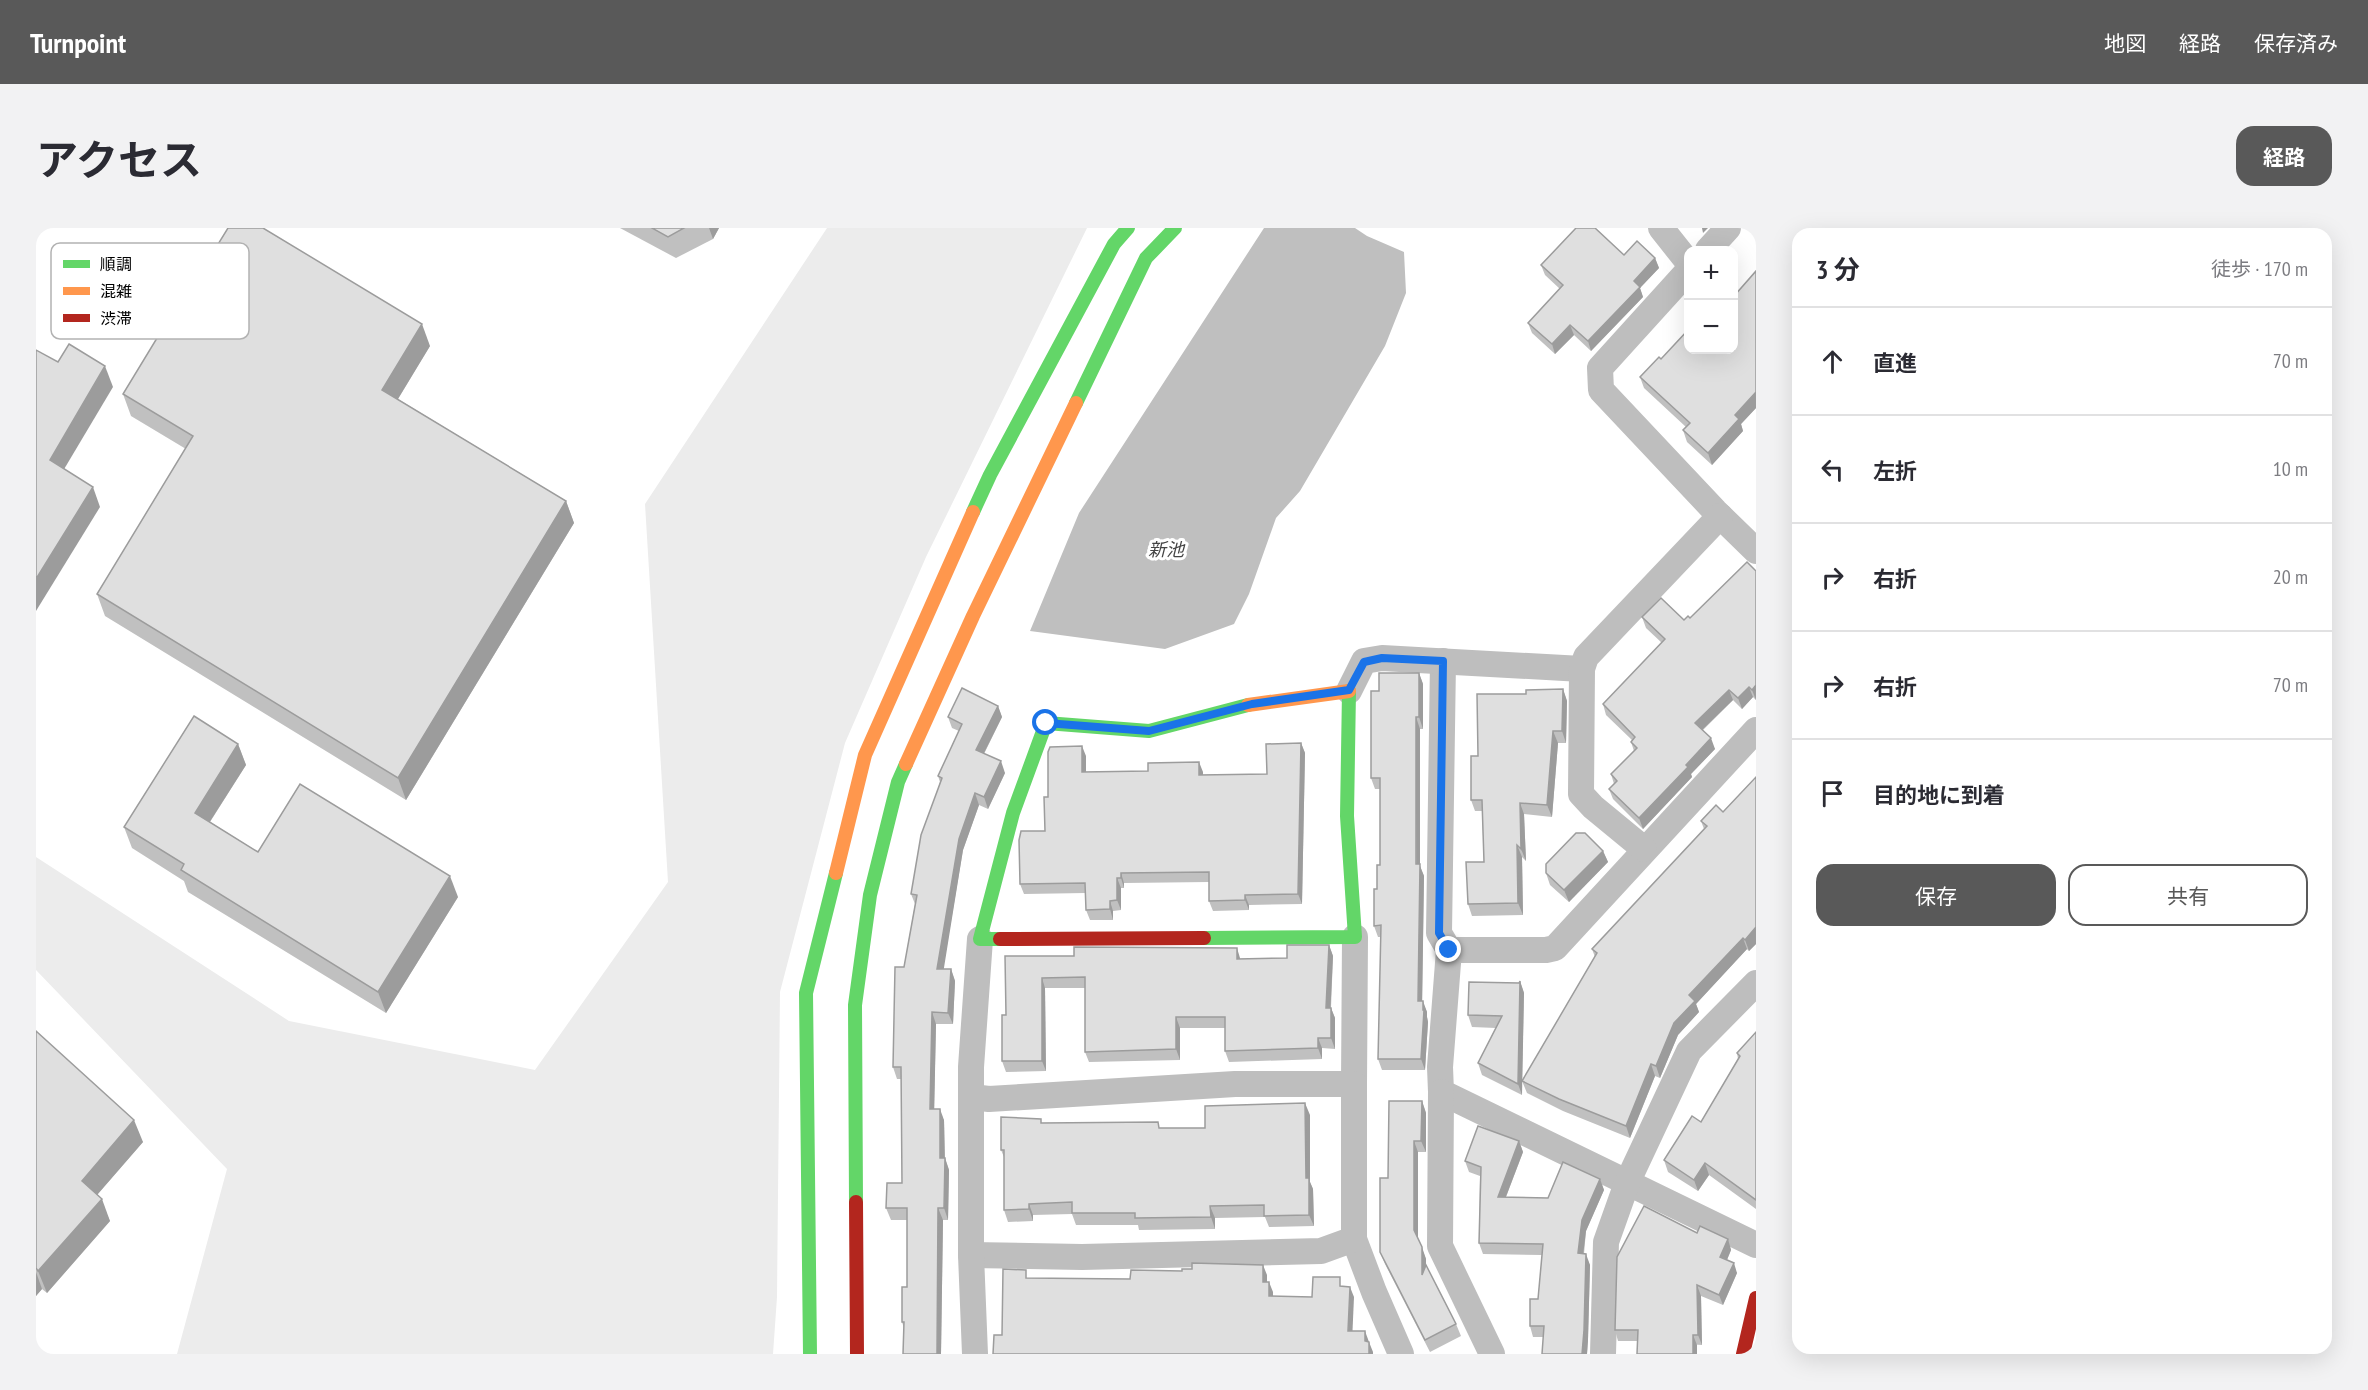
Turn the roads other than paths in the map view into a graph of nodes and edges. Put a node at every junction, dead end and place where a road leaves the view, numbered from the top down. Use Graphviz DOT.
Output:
graph roads {
  1 [pos="1128,228"];
  2 [pos="1175,228"];
  3 [pos="1660,228"];
  4 [pos="1728,228"];
  5 [pos="1712,246"];
  6 [pos="1684,256"];
  7 [pos="1684,276"];
  8 [pos="1720,516"];
  9 [pos="1756,551"];
  10 [pos="1443,661"];
  11 [pos="1582,669"];
  12 [pos="1349,690"];
  13 [pos="1756,730"];
  14 [pos="1644,849"];
  15 [pos="1355,937"];
  16 [pos="980,939"];
  17 [pos="1449,950"];
  18 [pos="1756,983"];
  19 [pos="1354,1084"];
  20 [pos="1441,1092"];
  21 [pos="972,1096"];
  22 [pos="1628,1182"];
  23 [pos="1354,1239"];
  24 [pos="1756,1245"];
  25 [pos="971,1255"];
  26 [pos="1756,1298"];
  27 [pos="810,1354"];
  28 [pos="857,1354"];
  29 [pos="975,1354"];
  30 [pos="1401,1354"];
  31 [pos="1492,1354"];
  32 [pos="1603,1354"];
  33 [pos="1743,1354"];
  1 -- 27 [label="street"];
  2 -- 28 [label="street"];
  3 -- 6 [label="street"];
  4 -- 5 [label="street"];
  7 -- 8 [label="street"];
  8 -- 9 [label="street"];
  8 -- 11 [label="street"];
  10 -- 11 [label="street"];
  10 -- 12 [label="street"];
  10 -- 17 [label="street"];
  11 -- 14 [label="street"];
  12 -- 15 [label="street"];
  12 -- 16 [label="street"];
  13 -- 14 [label="street"];
  14 -- 17 [label="street"];
  15 -- 16 [label="street"];
  15 -- 19 [label="street"];
  16 -- 21 [label="street"];
  17 -- 20 [label="street"];
  18 -- 22 [label="street"];
  19 -- 21 [label="street"];
  19 -- 23 [label="street"];
  20 -- 22 [label="street"];
  20 -- 31 [label="street"];
  21 -- 25 [label="street"];
  22 -- 24 [label="street"];
  22 -- 32 [label="street"];
  23 -- 25 [label="street"];
  23 -- 30 [label="street"];
  25 -- 29 [label="street"];
  26 -- 33 [label="street"];
}
